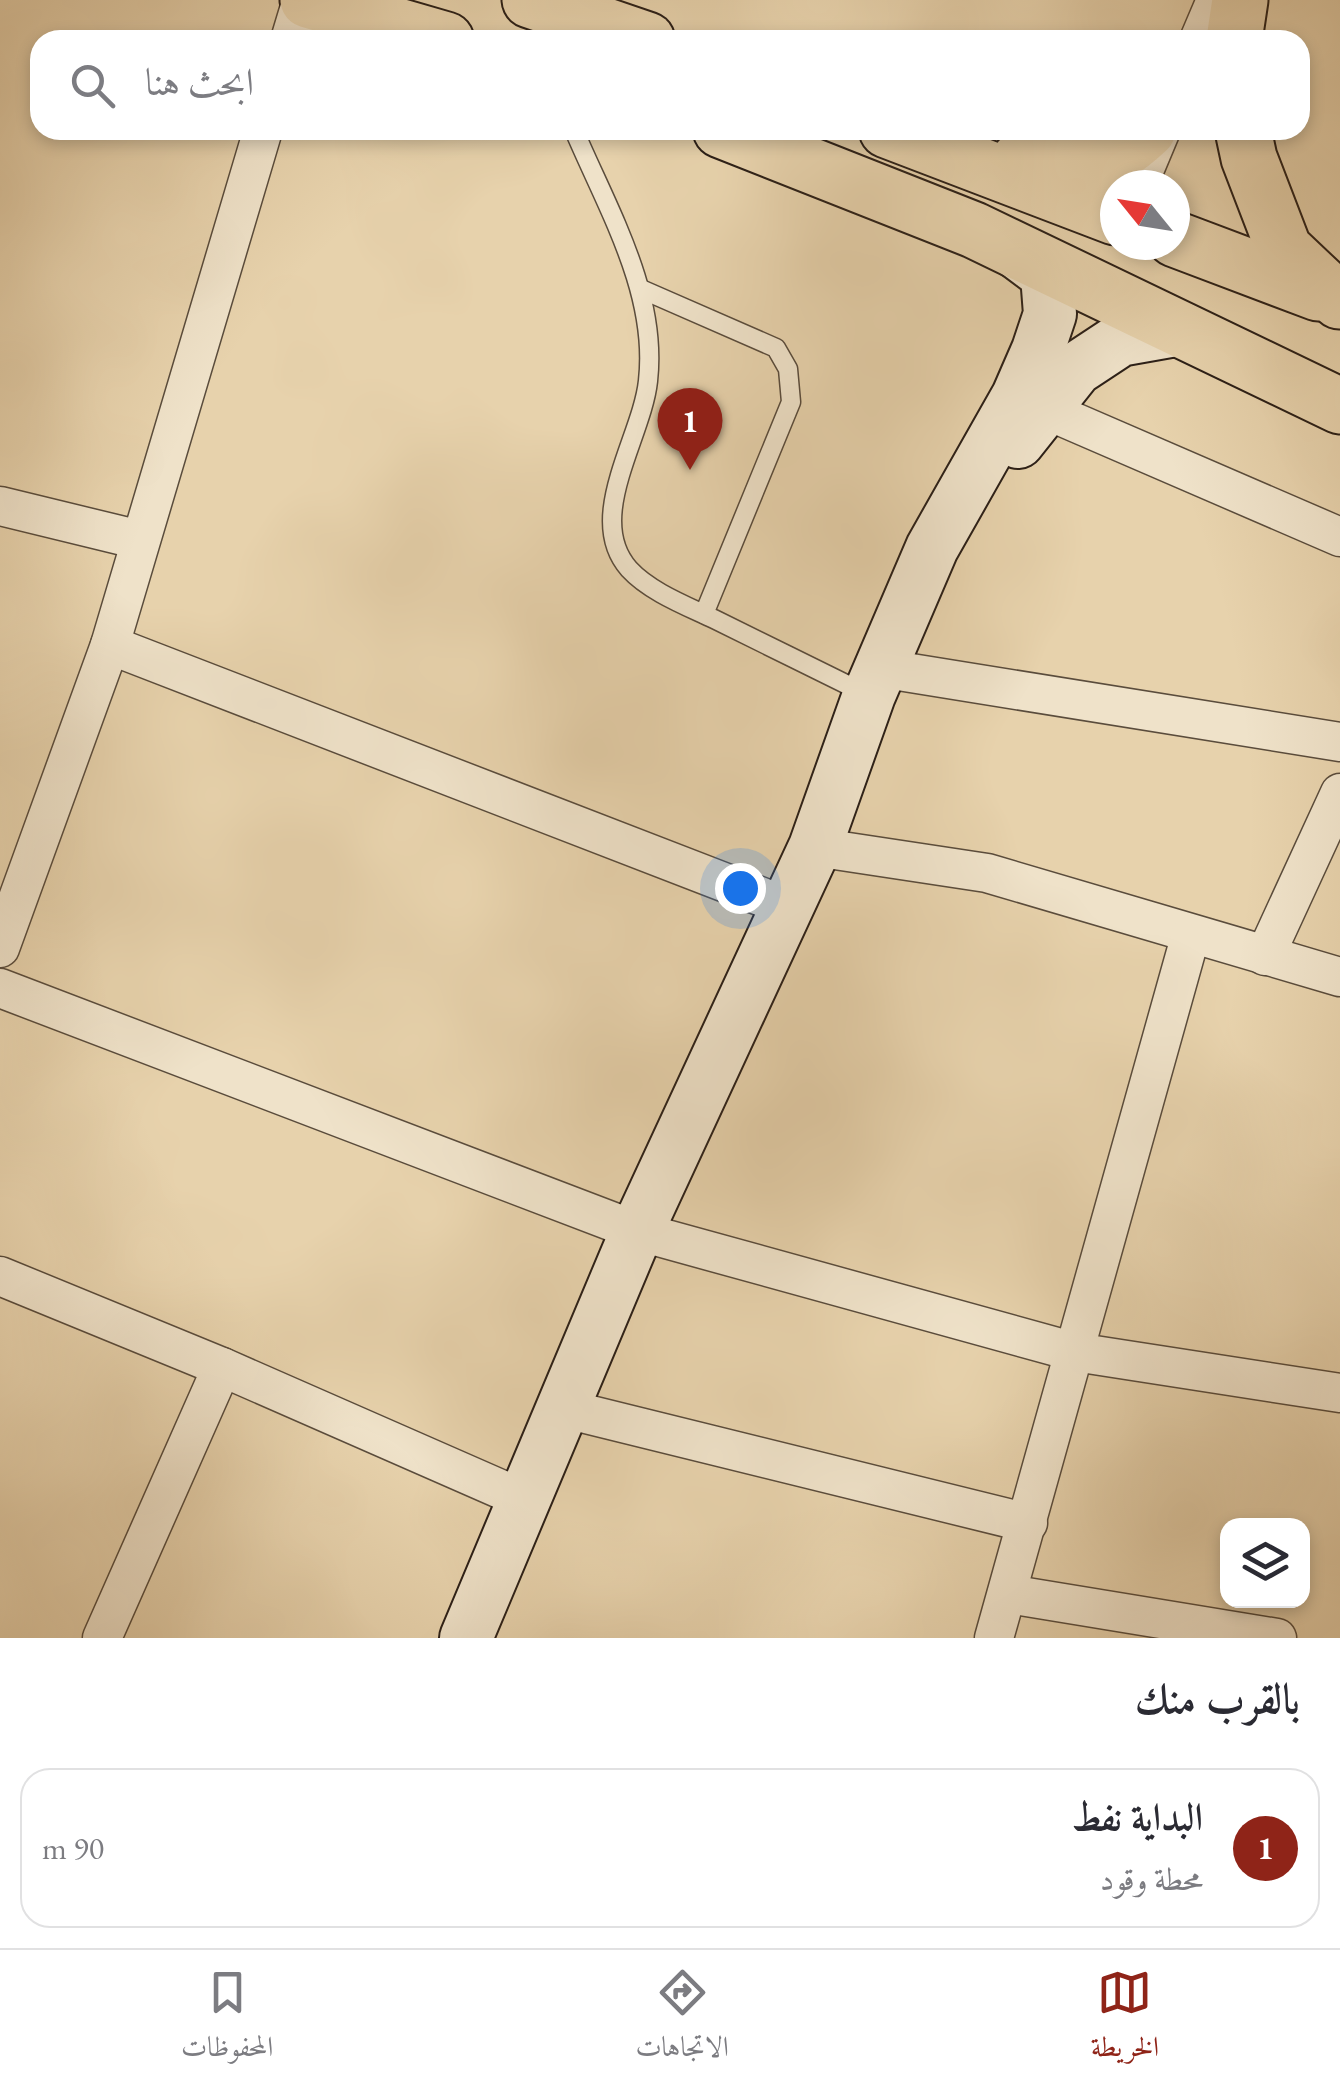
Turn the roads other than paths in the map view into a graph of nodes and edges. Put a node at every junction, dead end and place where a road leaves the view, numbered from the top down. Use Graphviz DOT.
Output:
graph roads {
  1 [pos="305,0"];
  2 [pos="530,0"];
  3 [pos="1216,0"];
  4 [pos="1240,0"];
  5 [pos="294,30"];
  6 [pos="411,30"];
  7 [pos="618,30"];
  8 [pos="1203,30"];
  9 [pos="1236,30"];
  10 [pos="259,140"];
  11 [pos="578,140"];
  12 [pos="746,140"];
  13 [pos="913,140"];
  14 [pos="920,140"];
  15 [pos="1137,140"];
  16 [pos="1157,140"];
  17 [pos="1245,140"];
  18 [pos="1144,170"];
  19 [pos="1100,211"];
  20 [pos="1190,246"];
  21 [pos="1011,248"];
  22 [pos="641,289"];
  23 [pos="1340,301"];
  24 [pos="1182,329"];
  25 [pos="1340,406"];
  26 [pos="1044,409"];
  27 [pos="0,506"];
  28 [pos="1340,537"];
  29 [pos="140,540"];
  30 [pos="932,548"];
  31 [pos="704,614"];
  32 [pos="110,645"];
  33 [pos="875,681"];
  34 [pos="1340,742"];
  35 [pos="1340,793"];
  36 [pos="815,847"];
  37 [pos="788,907"];
  38 [pos="1191,934"];
  39 [pos="0,948"];
  40 [pos="1265,956"];
  41 [pos="1340,977"];
  42 [pos="0,988"];
  43 [pos="637,1231"];
  44 [pos="0,1276"];
  45 [pos="1076,1352"];
  46 [pos="222,1368"];
  47 [pos="1340,1393"];
  48 [pos="562,1408"];
  49 [pos="524,1499"];
  50 [pos="1028,1523"];
  51 [pos="1008,1594"];
  52 [pos="102,1638"];
  53 [pos="466,1638"];
  54 [pos="994,1638"];
  55 [pos="1277,1638"];
  1 -- 5 [label="street"];
  1 -- 6 [label="main road"];
  2 -- 7 [label="main road"];
  3 -- 8 [label="street"];
  4 -- 9 [label="main road"];
  10 -- 29 [label="street"];
  11 -- 22 [label="lane"];
  12 -- 21 [label="main road"];
  13 -- 19 [label="main road"];
  14 -- 15 [label="main road"];
  16 -- 18 [label="street"];
  17 -- 23 [label="main road"];
  20 -- 23 [label="main road"];
  21 -- 24 [label="main road"];
  21 -- 30 [label="main road"];
  22 -- 31 [label="lane"];
  22 -- 31 [label="lane"];
  24 -- 25 [label="main road"];
  24 -- 26 [label="main road"];
  26 -- 28 [label="street"];
  26 -- 30 [label="main road"];
  27 -- 29 [label="street"];
  29 -- 32 [label="street"];
  30 -- 33 [label="main road"];
  31 -- 33 [label="lane"];
  32 -- 37 [label="street"];
  32 -- 39 [label="street"];
  33 -- 34 [label="street"];
  33 -- 36 [label="main road"];
  35 -- 40 [label="street"];
  36 -- 37 [label="main road"];
  36 -- 38 [label="street"];
  37 -- 43 [label="main road"];
  38 -- 40 [label="street"];
  38 -- 45 [label="street"];
  40 -- 41 [label="street"];
  42 -- 43 [label="street"];
  43 -- 45 [label="street"];
  43 -- 48 [label="main road"];
  44 -- 46 [label="street"];
  45 -- 47 [label="street"];
  45 -- 50 [label="street"];
  46 -- 49 [label="street"];
  46 -- 52 [label="street"];
  48 -- 49 [label="main road"];
  48 -- 50 [label="street"];
  49 -- 53 [label="main road"];
  50 -- 51 [label="street"];
  51 -- 54 [label="street"];
  51 -- 55 [label="street"];
}
